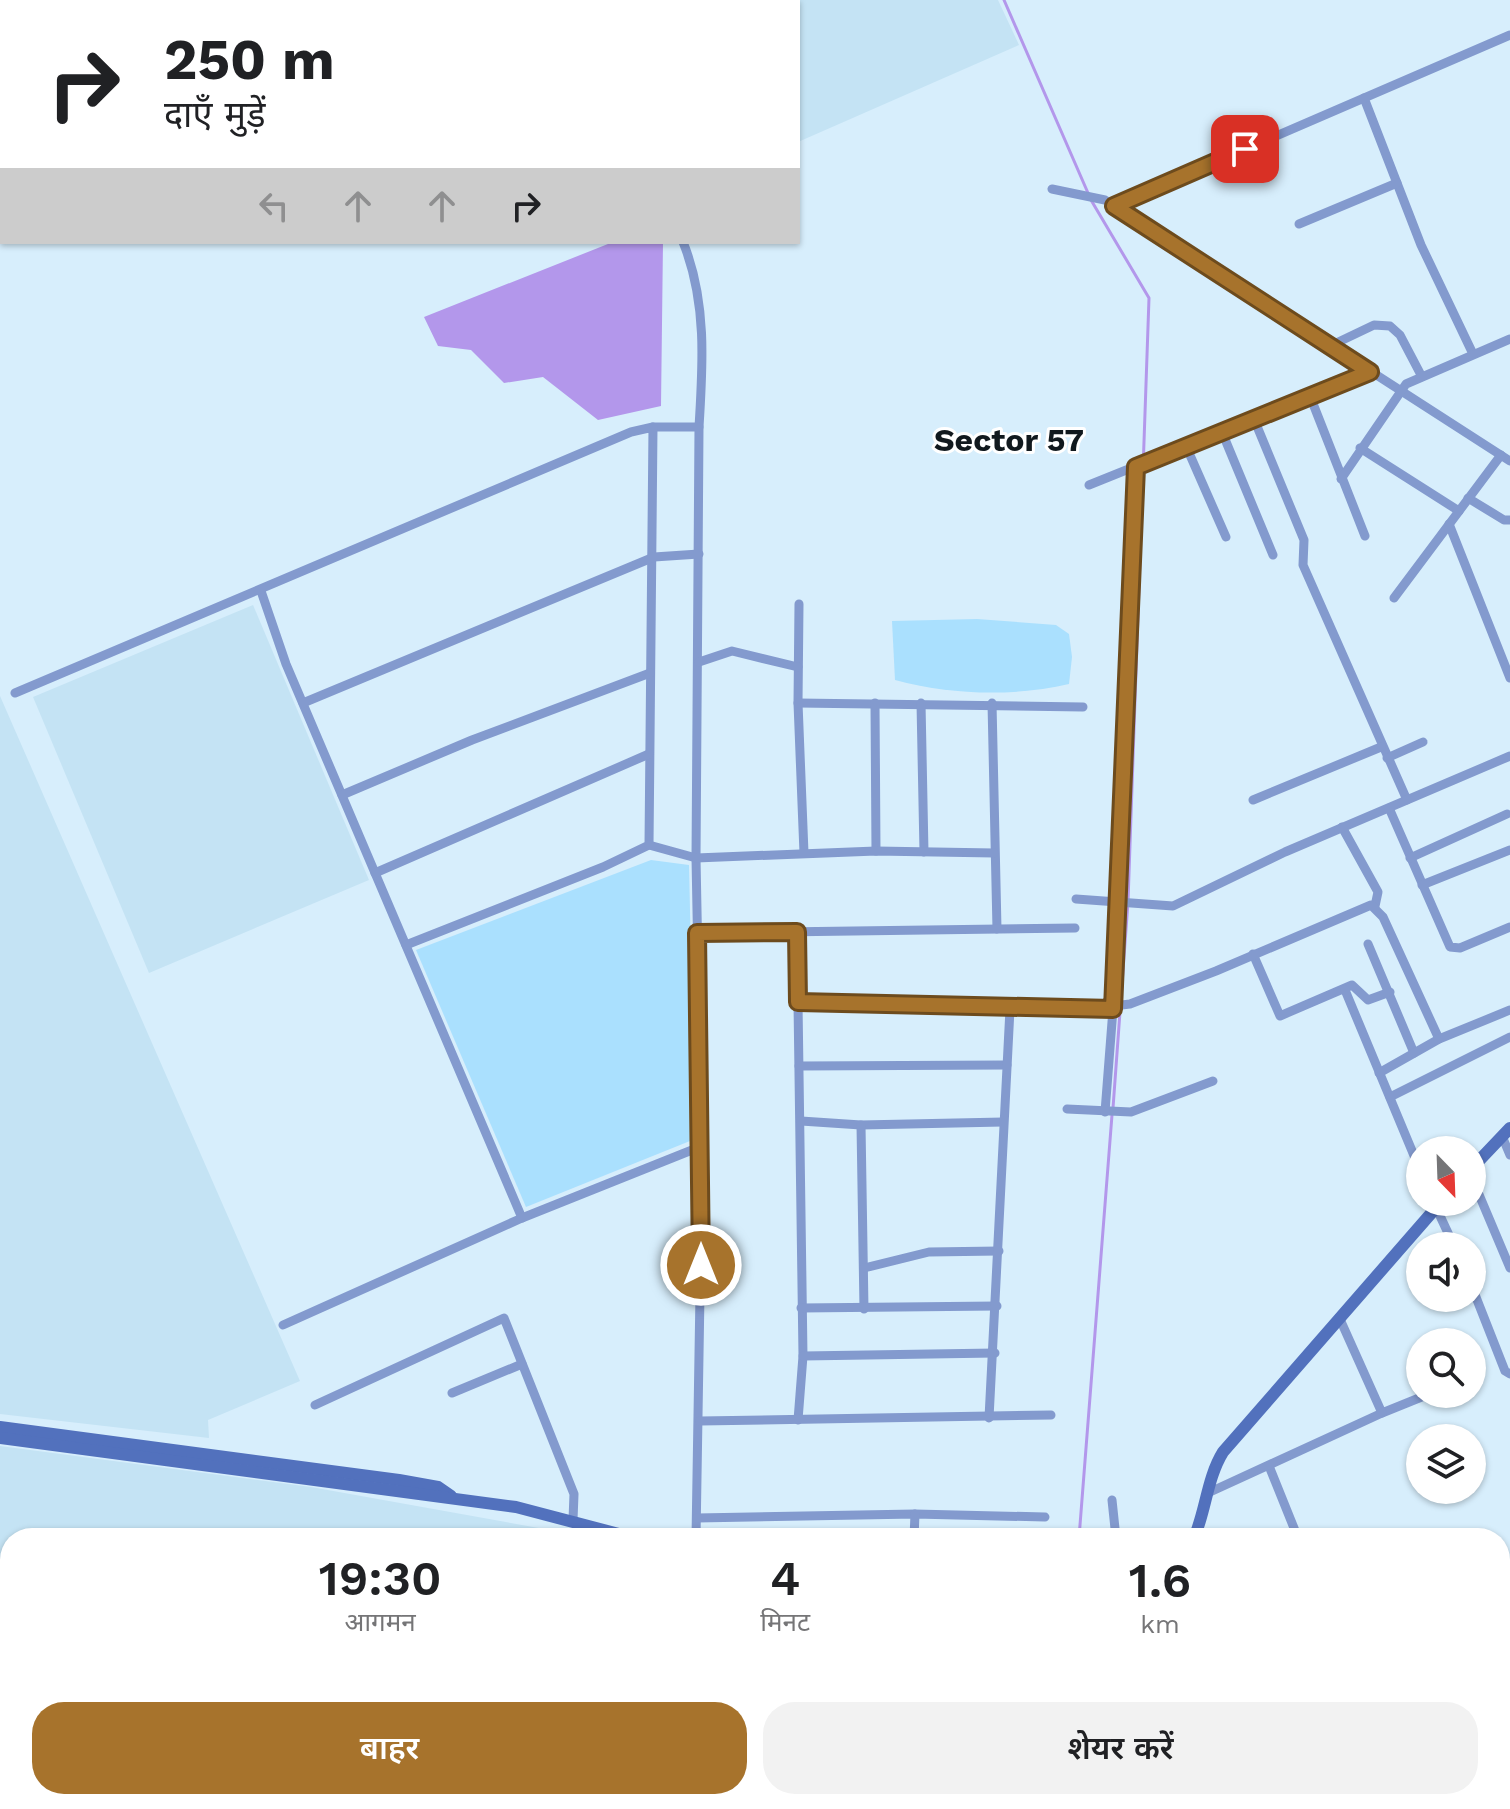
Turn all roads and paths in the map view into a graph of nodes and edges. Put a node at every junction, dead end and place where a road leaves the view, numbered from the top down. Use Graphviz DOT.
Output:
graph roads {
  1 [pos="1510,35"];
  2 [pos="1364,98"];
  3 [pos="1397,183"];
  4 [pos="1052,189"];
  5 [pos="1114,206"];
  6 [pos="1299,224"];
  7 [pos="684,244"];
  8 [pos="1510,339"];
  9 [pos="1330,346"];
  10 [pos="1473,354"];
  11 [pos="1370,372"];
  12 [pos="1421,375"];
  13 [pos="1400,391"];
  14 [pos="1310,396"];
  15 [pos="1254,419"];
  16 [pos="653,427"];
  17 [pos="699,427"];
  18 [pos="1222,432"];
  19 [pos="1186,446"];
  20 [pos="1360,448"];
  21 [pos="1501,455"];
  22 [pos="1510,461"];
  23 [pos="1143,464"];
  24 [pos="1341,479"];
  25 [pos="1089,485"];
  26 [pos="1468,498"];
  27 [pos="1459,511"];
  28 [pos="1510,520"];
  29 [pos="1449,524"];
  30 [pos="1365,536"];
  31 [pos="1226,537"];
  32 [pos="699,554"];
  33 [pos="1273,555"];
  34 [pos="654,557"];
  35 [pos="261,591"];
  36 [pos="1394,598"];
  37 [pos="799,604"];
  38 [pos="699,662"];
  39 [pos="798,667"];
  40 [pos="650,673"];
  41 [pos="1510,678"];
  42 [pos="15,693"];
  43 [pos="303,703"];
  44 [pos="798,703"];
  45 [pos="875,703"];
  46 [pos="921,703"];
  47 [pos="992,703"];
  48 [pos="1083,707"];
  49 [pos="1423,742"];
  50 [pos="1381,747"];
  51 [pos="649,754"];
  52 [pos="1510,756"];
  53 [pos="1387,758"];
  54 [pos="342,795"];
  55 [pos="1253,800"];
  56 [pos="1407,800"];
  57 [pos="1389,808"];
  58 [pos="1507,814"];
  59 [pos="1342,827"];
  60 [pos="649,845"];
  61 [pos="1510,850"];
  62 [pos="876,851"];
  63 [pos="924,852"];
  64 [pos="804,853"];
  65 [pos="994,853"];
  66 [pos="696,858"];
  67 [pos="1410,858"];
  68 [pos="375,873"];
  69 [pos="1422,885"];
  70 [pos="1076,899"];
  71 [pos="1120,902"];
  72 [pos="1375,906"];
  73 [pos="1510,927"];
  74 [pos="1075,928"];
  75 [pos="997,929"];
  76 [pos="797,932"];
  77 [pos="697,933"];
  78 [pos="1368,944"];
  79 [pos="406,945"];
  80 [pos="1253,954"];
  81 [pos="1345,990"];
  82 [pos="1390,992"];
  83 [pos="798,1002"];
  84 [pos="1117,1007"];
  85 [pos="1010,1009"];
  86 [pos="1510,1010"];
  87 [pos="1510,1037"];
  88 [pos="1439,1039"];
  89 [pos="1414,1053"];
  90 [pos="1007,1065"];
  91 [pos="799,1066"];
  92 [pos="1379,1073"];
  93 [pos="1213,1081"];
  94 [pos="1390,1097"];
  95 [pos="1067,1109"];
  96 [pos="1107,1112"];
  97 [pos="801,1121"];
  98 [pos="1003,1122"];
  99 [pos="861,1125"];
  100 [pos="1506,1132"];
  101 [pos="1406,1136"];
  102 [pos="702,1146"];
  103 [pos="1486,1153"];
  104 [pos="1510,1155"];
  105 [pos="1486,1211"];
  106 [pos="1427,1216"];
  107 [pos="522,1218"];
  108 [pos="999,1251"];
  109 [pos="864,1268"];
  110 [pos="1510,1268"];
  111 [pos="997,1306"];
  112 [pos="801,1308"];
  113 [pos="864,1309"];
  114 [pos="1482,1312"];
  115 [pos="1339,1317"];
  116 [pos="283,1325"];
  117 [pos="995,1353"];
  118 [pos="803,1356"];
  119 [pos="522,1364"];
  120 [pos="1510,1374"];
  121 [pos="452,1393"];
  122 [pos="1406,1403"];
  123 [pos="315,1405"];
  124 [pos="1382,1413"];
  125 [pos="1051,1415"];
  126 [pos="989,1418"];
  127 [pos="798,1420"];
  128 [pos="700,1421"];
  129 [pos="0,1427"];
  130 [pos="0,1438"];
  131 [pos="1269,1466"];
  132 [pos="1210,1492"];
  133 [pos="451,1496"];
  134 [pos="1112,1500"];
  135 [pos="915,1514"];
  136 [pos="1045,1517"];
  137 [pos="697,1518"];
  138 [pos="573,1520"];
  139 [pos="600,1528"];
  140 [pos="696,1528"];
  141 [pos="914,1528"];
  142 [pos="1115,1528"];
  143 [pos="1197,1528"];
  144 [pos="1294,1528"];
  1 -- 2 [label="street"];
  2 -- 3 [label="street"];
  2 -- 5 [label="street"];
  3 -- 6 [label="street"];
  3 -- 10 [label="street"];
  4 -- 5 [label="street"];
  5 -- 9 [label="street"];
  7 -- 17 [label="street"];
  8 -- 10 [label="street"];
  9 -- 11 [label="street"];
  9 -- 12 [label="street"];
  10 -- 12 [label="street"];
  11 -- 13 [label="street"];
  11 -- 14 [label="street"];
  12 -- 13 [label="street"];
  13 -- 20 [label="street"];
  13 -- 21 [label="street"];
  14 -- 15 [label="street"];
  14 -- 24 [label="street"];
  15 -- 18 [label="street"];
  15 -- 50 [label="street"];
  16 -- 17 [label="street"];
  16 -- 34 [label="street"];
  16 -- 35 [label="street"];
  17 -- 32 [label="street"];
  18 -- 19 [label="street"];
  18 -- 33 [label="street"];
  19 -- 23 [label="street"];
  19 -- 31 [label="street"];
  20 -- 24 [label="street"];
  20 -- 27 [label="street"];
  21 -- 22 [label="street"];
  21 -- 26 [label="street"];
  23 -- 25 [label="street"];
  23 -- 71 [label="street"];
  24 -- 30 [label="street"];
  26 -- 27 [label="street"];
  26 -- 28 [label="street"];
  27 -- 29 [label="street"];
  29 -- 36 [label="street"];
  29 -- 41 [label="street"];
  32 -- 34 [label="street"];
  32 -- 38 [label="street"];
  34 -- 40 [label="street"];
  34 -- 43 [label="street"];
  35 -- 42 [label="street"];
  35 -- 43 [label="street"];
  37 -- 39 [label="street"];
  38 -- 39 [label="street"];
  38 -- 66 [label="street"];
  39 -- 44 [label="street"];
  40 -- 51 [label="street"];
  40 -- 54 [label="street"];
  43 -- 54 [label="street"];
  44 -- 45 [label="street"];
  44 -- 64 [label="street"];
  45 -- 46 [label="street"];
  45 -- 62 [label="street"];
  46 -- 47 [label="street"];
  46 -- 63 [label="street"];
  47 -- 48 [label="street"];
  47 -- 65 [label="street"];
  49 -- 53 [label="street"];
  50 -- 53 [label="street"];
  50 -- 55 [label="street"];
  51 -- 60 [label="street"];
  51 -- 68 [label="street"];
  52 -- 56 [label="street"];
  53 -- 56 [label="street"];
  54 -- 68 [label="street"];
  56 -- 57 [label="street"];
  57 -- 59 [label="street"];
  57 -- 67 [label="street"];
  58 -- 67 [label="street"];
  59 -- 71 [label="street"];
  59 -- 72 [label="street"];
  60 -- 66 [label="street"];
  60 -- 79 [label="street"];
  61 -- 69 [label="street"];
  62 -- 63 [label="street"];
  62 -- 64 [label="street"];
  63 -- 65 [label="street"];
  64 -- 66 [label="street"];
  65 -- 75 [label="street"];
  66 -- 77 [label="street"];
  67 -- 69 [label="street"];
  68 -- 79 [label="street"];
  69 -- 73 [label="street"];
  70 -- 71 [label="street"];
  71 -- 84 [label="street"];
  72 -- 80 [label="street"];
  72 -- 88 [label="street"];
  74 -- 75 [label="street"];
  75 -- 76 [label="street"];
  76 -- 77 [label="street"];
  76 -- 83 [label="street"];
  77 -- 102 [label="street"];
  78 -- 82 [label="street"];
  79 -- 107 [label="street"];
  80 -- 81 [label="street"];
  80 -- 84 [label="street"];
  81 -- 82 [label="street"];
  81 -- 92 [label="street"];
  82 -- 89 [label="street"];
  83 -- 85 [label="street"];
  83 -- 91 [label="street"];
  84 -- 85 [label="street"];
  84 -- 96 [label="street"];
  85 -- 90 [label="street"];
  86 -- 88 [label="street"];
  87 -- 94 [label="street"];
  88 -- 89 [label="street"];
  89 -- 92 [label="street"];
  90 -- 91 [label="street"];
  90 -- 98 [label="street"];
  91 -- 97 [label="street"];
  92 -- 94 [label="street"];
  93 -- 96 [label="street"];
  94 -- 101 [label="street"];
  95 -- 96 [label="street"];
  97 -- 99 [label="street"];
  97 -- 112 [label="street"];
  98 -- 99 [label="street"];
  98 -- 108 [label="street"];
  99 -- 109 [label="street"];
  100 -- 103 [label="street"];
  100 -- 104 [label="street"];
  102 -- 107 [label="street"];
  102 -- 128 [label="street"];
  105 -- 110 [label="street"];
  106 -- 115 [label="street"];
  107 -- 116 [label="street"];
  108 -- 109 [label="street"];
  108 -- 111 [label="street"];
  109 -- 113 [label="street"];
  111 -- 113 [label="street"];
  111 -- 117 [label="street"];
  112 -- 113 [label="street"];
  112 -- 118 [label="street"];
  114 -- 120 [label="street"];
  115 -- 124 [label="street"];
  115 -- 132 [label="street"];
  117 -- 118 [label="street"];
  117 -- 126 [label="street"];
  118 -- 127 [label="street"];
  119 -- 121 [label="street"];
  119 -- 123 [label="street"];
  119 -- 138 [label="street"];
  122 -- 124 [label="street"];
  124 -- 131 [label="street"];
  125 -- 126 [label="street"];
  126 -- 127 [label="street"];
  127 -- 128 [label="street"];
  128 -- 137 [label="street"];
  129 -- 133 [label="street"];
  130 -- 133 [label="street"];
  131 -- 132 [label="street"];
  131 -- 144 [label="street"];
  132 -- 143 [label="street"];
  133 -- 138 [label="street"];
  134 -- 142 [label="street"];
  135 -- 136 [label="street"];
  135 -- 137 [label="street"];
  135 -- 141 [label="street"];
  137 -- 140 [label="street"];
  138 -- 139 [label="street"];
}
